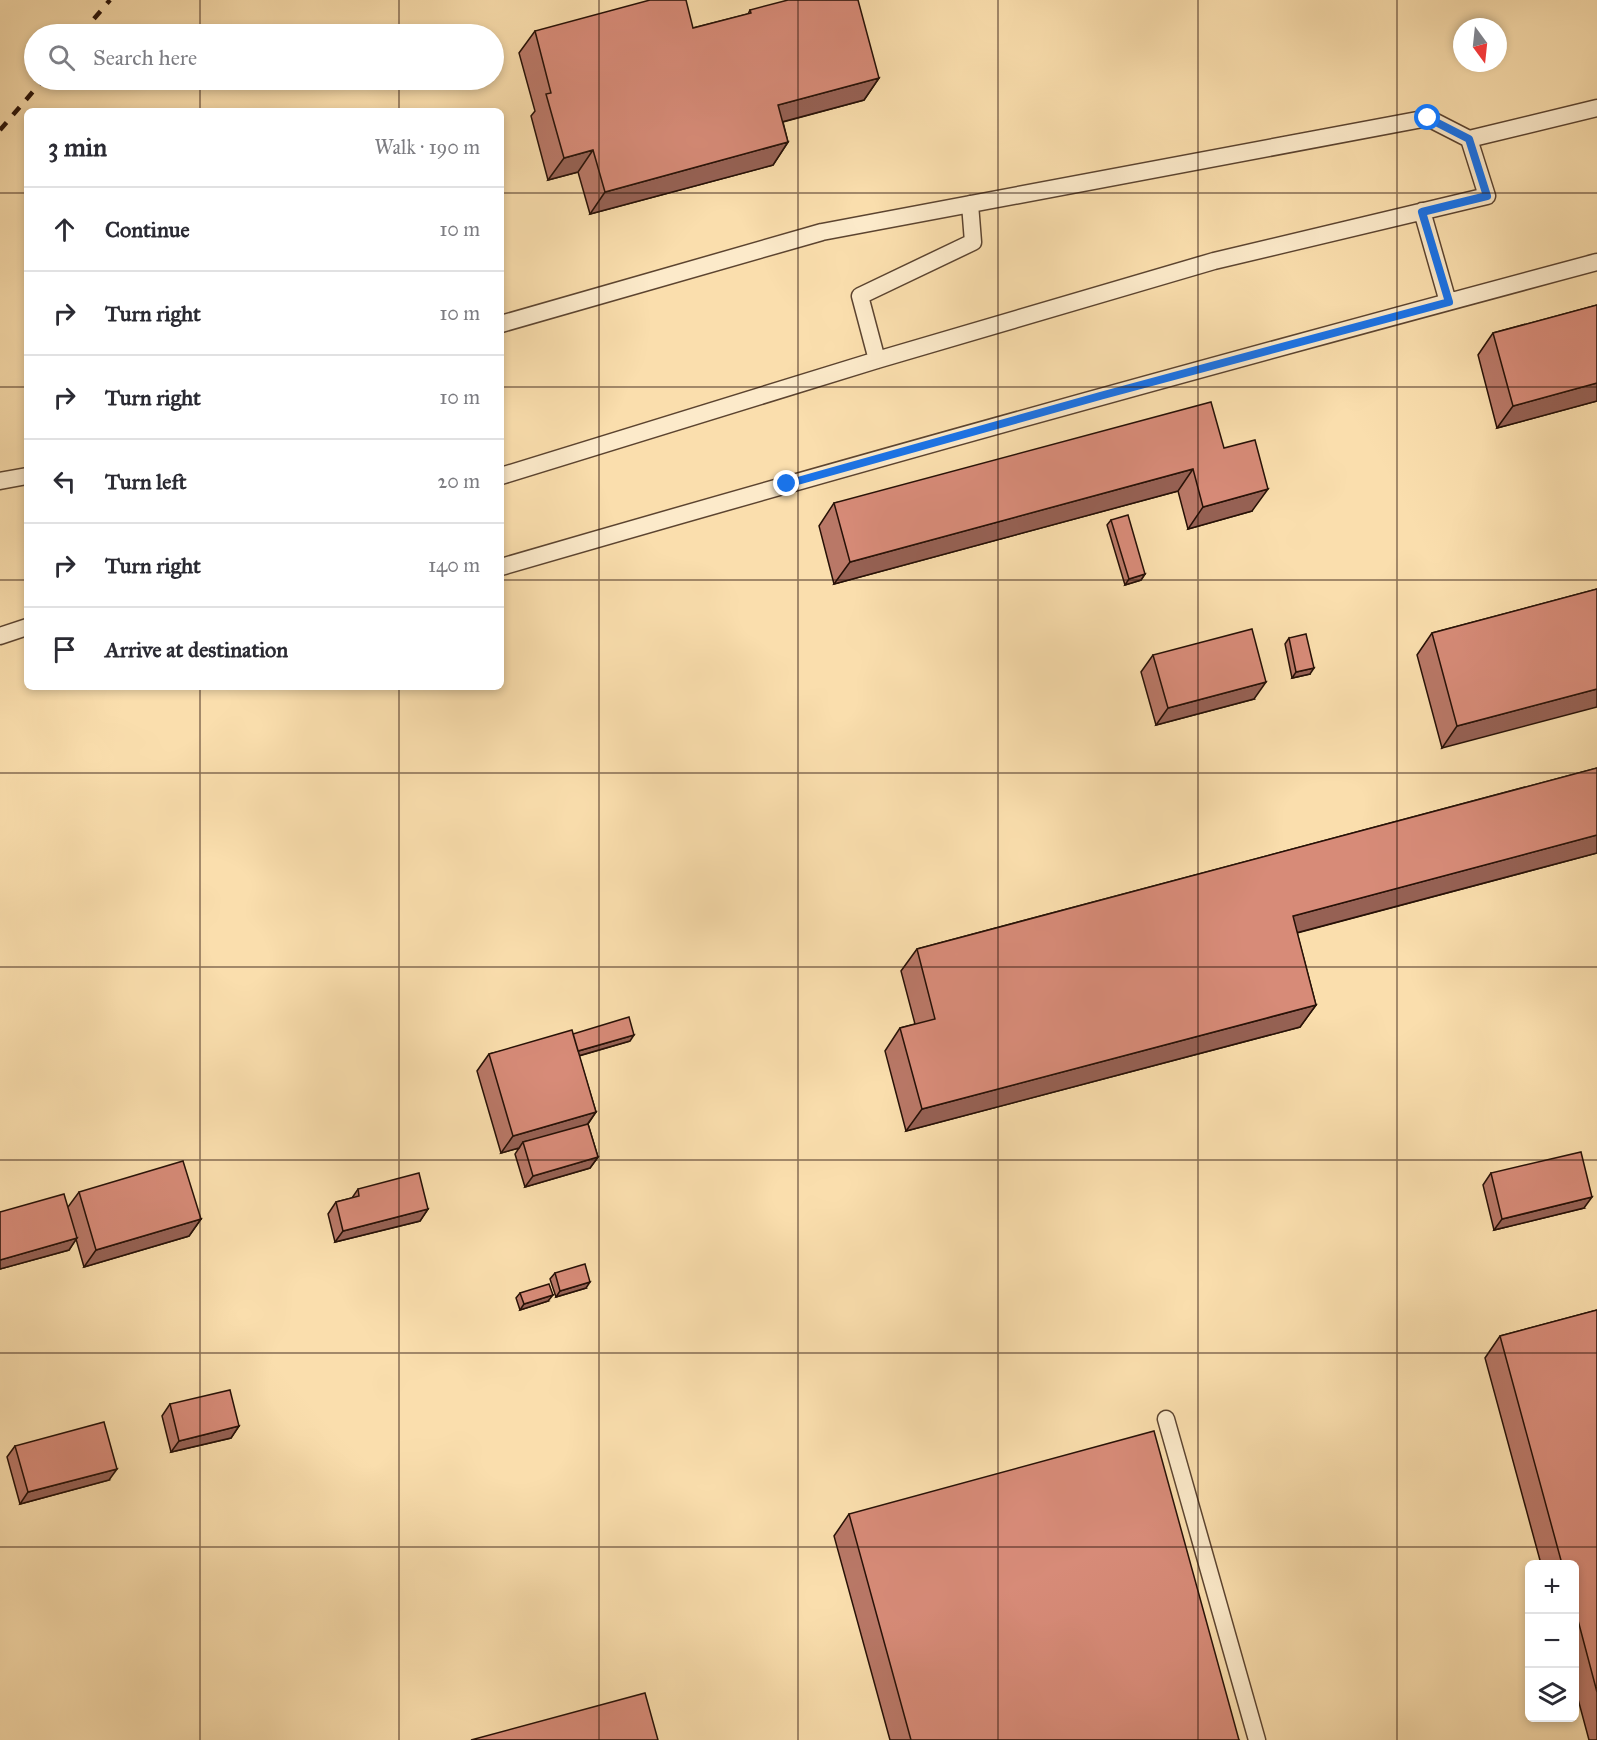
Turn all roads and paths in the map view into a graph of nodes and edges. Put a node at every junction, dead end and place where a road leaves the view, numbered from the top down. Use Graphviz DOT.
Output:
graph roads {
  1 [pos="1597,108"];
  2 [pos="1469,139"];
  3 [pos="970,204"];
  4 [pos="1422,212"];
  5 [pos="1597,262"];
  6 [pos="1449,302"];
  7 [pos="504,323"];
  8 [pos="877,360"];
  9 [pos="504,475"];
  10 [pos="24,477"];
  11 [pos="0,481"];
  12 [pos="504,566"];
  13 [pos="24,628"];
  14 [pos="0,636"];
  15 [pos="1166,1419"];
  16 [pos="1257,1740"];
  1 -- 2 [label="lane"];
  2 -- 3 [label="lane"];
  2 -- 4 [label="lane"];
  3 -- 7 [label="lane"];
  3 -- 8 [label="lane"];
  4 -- 6 [label="lane"];
  4 -- 8 [label="lane"];
  5 -- 6 [label="lane"];
  6 -- 12 [label="lane"];
  8 -- 9 [label="lane"];
  10 -- 11 [label="lane"];
  13 -- 14 [label="lane"];
  15 -- 16 [label="lane"];
}
